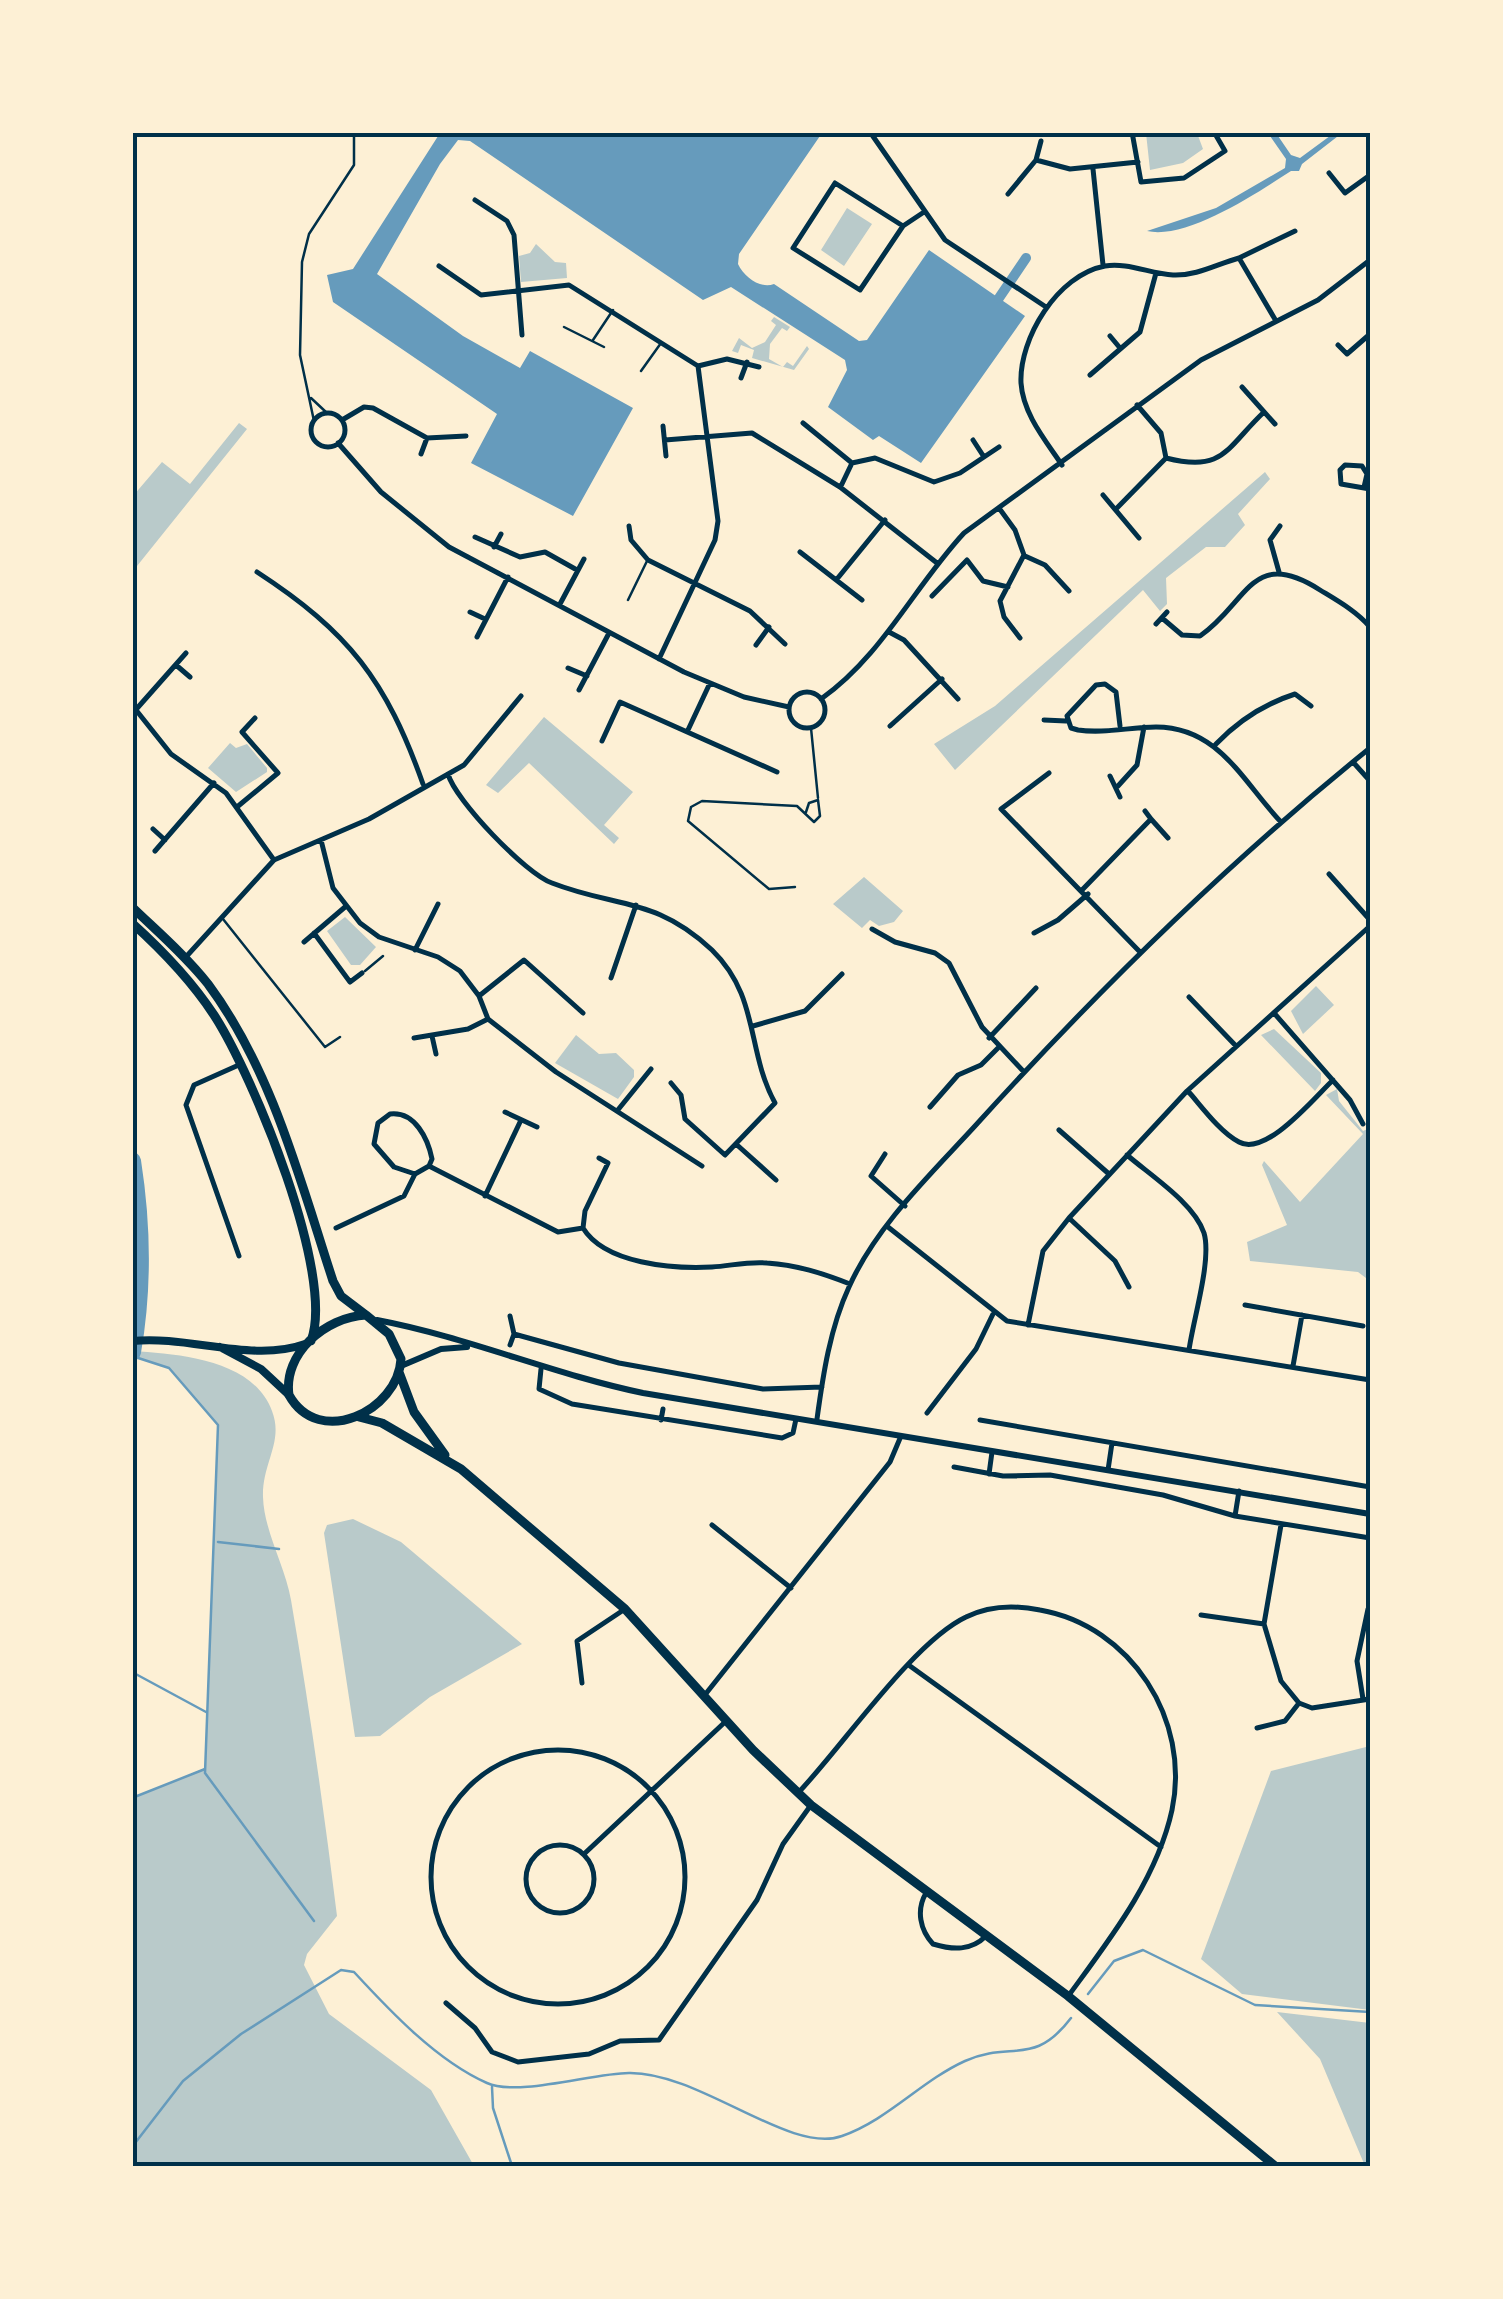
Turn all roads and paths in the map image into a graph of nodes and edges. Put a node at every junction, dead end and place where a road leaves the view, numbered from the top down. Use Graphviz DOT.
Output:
graph roads {
  1 [pos="354,132"];
  2 [pos="870,132"];
  3 [pos="1132,132"];
  4 [pos="1214,132"];
  5 [pos="1041,141"];
  6 [pos="1036,160"];
  7 [pos="1138,162"];
  8 [pos="1093,169"];
  9 [pos="1329,173"];
  10 [pos="1367,178"];
  11 [pos="1008,194"];
  12 [pos="475,200"];
  13 [pos="924,212"];
  14 [pos="902,226"];
  15 [pos="1295,231"];
  16 [pos="1240,258"];
  17 [pos="1370,260"];
  18 [pos="439,266"];
  19 [pos="1104,266"];
  20 [pos="1156,273"];
  21 [pos="520,292"];
  22 [pos="1047,308"];
  23 [pos="613,310"];
  24 [pos="1276,321"];
  25 [pos="564,327"];
  26 [pos="1370,334"];
  27 [pos="522,335"];
  28 [pos="1110,336"];
  29 [pos="592,341"];
  30 [pos="662,342"];
  31 [pos="1338,345"];
  32 [pos="604,346"];
  33 [pos="1120,348"];
  34 [pos="746,362"];
  35 [pos="698,366"];
  36 [pos="759,366"];
  37 [pos="641,371"];
  38 [pos="1090,375"];
  39 [pos="741,378"];
  40 [pos="1242,386"];
  41 [pos="310,397"];
  42 [pos="1138,404"];
  43 [pos="1264,412"];
  44 [pos="327,413"];
  45 [pos="342,420"];
  46 [pos="314,421"];
  47 [pos="803,423"];
  48 [pos="1274,424"];
  49 [pos="663,426"];
  50 [pos="466,436"];
  51 [pos="706,436"];
  52 [pos="427,438"];
  53 [pos="665,440"];
  54 [pos="973,440"];
  55 [pos="338,443"];
  56 [pos="998,447"];
  57 [pos="422,454"];
  58 [pos="666,456"];
  59 [pos="984,457"];
  60 [pos="1166,458"];
  61 [pos="852,462"];
  62 [pos="1062,465"];
  63 [pos="840,487"];
  64 [pos="1368,488"];
  65 [pos="1103,495"];
  66 [pos="999,508"];
  67 [pos="1116,508"];
  68 [pos="885,520"];
  69 [pos="630,526"];
  70 [pos="1280,526"];
  71 [pos="501,534"];
  72 [pos="475,537"];
  73 [pos="1139,538"];
  74 [pos="494,547"];
  75 [pos="800,552"];
  76 [pos="1024,556"];
  77 [pos="584,559"];
  78 [pos="648,560"];
  79 [pos="936,562"];
  80 [pos="578,570"];
  81 [pos="257,572"];
  82 [pos="1278,572"];
  83 [pos="508,576"];
  84 [pos="837,579"];
  85 [pos="697,582"];
  86 [pos="1008,587"];
  87 [pos="1069,590"];
  88 [pos="932,596"];
  89 [pos="628,600"];
  90 [pos="862,600"];
  91 [pos="560,604"];
  92 [pos="470,612"];
  93 [pos="1167,612"];
  94 [pos="486,619"];
  95 [pos="1369,622"];
  96 [pos="769,627"];
  97 [pos="889,632"];
  98 [pos="609,634"];
  99 [pos="477,637"];
  100 [pos="1020,638"];
  101 [pos="785,644"];
  102 [pos="756,645"];
  103 [pos="186,652"];
  104 [pos="658,659"];
  105 [pos="176,665"];
  106 [pos="568,668"];
  107 [pos="587,676"];
  108 [pos="190,677"];
  109 [pos="942,679"];
  110 [pos="710,683"];
  111 [pos="579,690"];
  112 [pos="521,696"];
  113 [pos="821,699"];
  114 [pos="958,699"];
  115 [pos="1311,706"];
  116 [pos="789,707"];
  117 [pos="134,712"];
  118 [pos="255,718"];
  119 [pos="1044,720"];
  120 [pos="1066,721"];
  121 [pos="890,726"];
  122 [pos="1120,726"];
  123 [pos="1144,727"];
  124 [pos="811,728"];
  125 [pos="688,730"];
  126 [pos="602,741"];
  127 [pos="1216,744"];
  128 [pos="1370,748"];
  129 [pos="1354,762"];
  130 [pos="778,772"];
  131 [pos="1050,773"];
  132 [pos="448,774"];
  133 [pos="1110,776"];
  134 [pos="1370,781"];
  135 [pos="214,783"];
  136 [pos="423,784"];
  137 [pos="1118,786"];
  138 [pos="1120,797"];
  139 [pos="818,800"];
  140 [pos="237,807"];
  141 [pos="806,812"];
  142 [pos="1144,812"];
  143 [pos="1151,819"];
  144 [pos="1281,822"];
  145 [pos="153,828"];
  146 [pos="1168,838"];
  147 [pos="165,840"];
  148 [pos="320,840"];
  149 [pos="154,851"];
  150 [pos="274,860"];
  151 [pos="1330,874"];
  152 [pos="795,887"];
  153 [pos="1085,891"];
  154 [pos="438,904"];
  155 [pos="636,904"];
  156 [pos="132,907"];
  157 [pos="345,907"];
  158 [pos="223,919"];
  159 [pos="132,922"];
  160 [pos="1370,923"];
  161 [pos="872,929"];
  162 [pos="314,933"];
  163 [pos="1034,933"];
  164 [pos="304,942"];
  165 [pos="415,950"];
  166 [pos="1140,952"];
  167 [pos="383,956"];
  168 [pos="185,958"];
  169 [pos="362,972"];
  170 [pos="842,974"];
  171 [pos="611,978"];
  172 [pos="1036,988"];
  173 [pos="479,996"];
  174 [pos="1189,998"];
  175 [pos="582,1013"];
  176 [pos="1274,1013"];
  177 [pos="488,1019"];
  178 [pos="753,1026"];
  179 [pos="432,1036"];
  180 [pos="340,1037"];
  181 [pos="414,1038"];
  182 [pos="989,1038"];
  183 [pos="1236,1046"];
  184 [pos="998,1048"];
  185 [pos="436,1054"];
  186 [pos="241,1064"];
  187 [pos="651,1070"];
  188 [pos="1024,1072"];
  189 [pos="1333,1080"];
  190 [pos="671,1083"];
  191 [pos="1188,1091"];
  192 [pos="930,1107"];
  193 [pos="617,1111"];
  194 [pos="505,1112"];
  195 [pos="522,1120"];
  196 [pos="1363,1124"];
  197 [pos="537,1128"];
  198 [pos="1059,1130"];
  199 [pos="736,1144"];
  200 [pos="885,1154"];
  201 [pos="1127,1155"];
  202 [pos="599,1158"];
  203 [pos="429,1166"];
  204 [pos="702,1166"];
  205 [pos="415,1174"];
  206 [pos="1109,1175"];
  207 [pos="776,1180"];
  208 [pos="484,1196"];
  209 [pos="905,1206"];
  210 [pos="340,1210"];
  211 [pos="1070,1218"];
  212 [pos="345,1223"];
  213 [pos="888,1227"];
  214 [pos="336,1228"];
  215 [pos="583,1228"];
  216 [pos="239,1256"];
  217 [pos="850,1284"];
  218 [pos="1129,1287"];
  219 [pos="1245,1306"];
  220 [pos="993,1314"];
  221 [pos="366,1315"];
  222 [pos="1302,1315"];
  223 [pos="510,1316"];
  224 [pos="377,1320"];
  225 [pos="1028,1325"];
  226 [pos="1363,1326"];
  227 [pos="514,1334"];
  228 [pos="136,1340"];
  229 [pos="308,1342"];
  230 [pos="211,1344"];
  231 [pos="510,1345"];
  232 [pos="468,1347"];
  233 [pos="1189,1350"];
  234 [pos="636,1366"];
  235 [pos="1294,1366"];
  236 [pos="400,1369"];
  237 [pos="541,1369"];
  238 [pos="634,1379"];
  239 [pos="1370,1380"];
  240 [pos="822,1387"];
  241 [pos="290,1396"];
  242 [pos="663,1409"];
  243 [pos="927,1413"];
  244 [pos="797,1416"];
  245 [pos="359,1417"];
  246 [pos="661,1420"];
  247 [pos="818,1420"];
  248 [pos="980,1420"];
  249 [pos="902,1435"];
  250 [pos="1112,1443"];
  251 [pos="992,1451"];
  252 [pos="446,1457"];
  253 [pos="954,1467"];
  254 [pos="1108,1470"];
  255 [pos="989,1474"];
  256 [pos="1370,1487"];
  257 [pos="1239,1491"];
  258 [pos="1370,1514"];
  259 [pos="1234,1516"];
  260 [pos="712,1525"];
  261 [pos="1282,1525"];
  262 [pos="1370,1538"];
  263 [pos="791,1588"];
  264 [pos="624,1609"];
  265 [pos="1368,1609"];
  266 [pos="1201,1615"];
  267 [pos="1264,1624"];
  268 [pos="910,1666"];
  269 [pos="582,1683"];
  270 [pos="704,1696"];
  271 [pos="1367,1699"];
  272 [pos="1298,1704"];
  273 [pos="728,1720"];
  274 [pos="1257,1728"];
  275 [pos="653,1792"];
  276 [pos="804,1799"];
  277 [pos="1161,1847"];
  278 [pos="584,1854"];
  279 [pos="926,1893"];
  280 [pos="986,1936"];
  281 [pos="1068,1996"];
  282 [pos="446,2003"];
  283 [pos="1275,2166"];
  1 -- 41 [label="lane"];
  2 -- 13 [label="street"];
  3 -- 7 [label="street"];
  4 -- 7 [label="street"];
  5 -- 6 [label="street"];
  6 -- 8 [label="street"];
  6 -- 11 [label="street"];
  7 -- 8 [label="street"];
  8 -- 19 [label="street"];
  9 -- 10 [label="street"];
  12 -- 21 [label="street"];
  13 -- 14 [label="street"];
  13 -- 22 [label="street"];
  14 -- 14 [label="street"];
  15 -- 16 [label="street"];
  16 -- 20 [label="street"];
  16 -- 24 [label="street"];
  17 -- 24 [label="street"];
  18 -- 21 [label="street"];
  19 -- 20 [label="street"];
  19 -- 22 [label="street"];
  20 -- 33 [label="street"];
  21 -- 23 [label="street"];
  21 -- 27 [label="street"];
  22 -- 62 [label="street"];
  23 -- 29 [label="lane"];
  23 -- 30 [label="street"];
  24 -- 42 [label="street"];
  25 -- 29 [label="lane"];
  26 -- 31 [label="street"];
  28 -- 33 [label="street"];
  29 -- 32 [label="lane"];
  30 -- 35 [label="street"];
  30 -- 37 [label="lane"];
  33 -- 38 [label="street"];
  34 -- 35 [label="street"];
  34 -- 36 [label="street"];
  34 -- 39 [label="street"];
  35 -- 51 [label="street"];
  40 -- 43 [label="street"];
  41 -- 44 [label="lane"];
  41 -- 46 [label="lane"];
  42 -- 60 [label="street"];
  42 -- 62 [label="street"];
  43 -- 48 [label="street"];
  43 -- 60 [label="street"];
  44 -- 45 [label="street"];
  44 -- 46 [label="street"];
  45 -- 52 [label="street"];
  45 -- 55 [label="street"];
  46 -- 55 [label="street"];
  47 -- 61 [label="street"];
  49 -- 53 [label="street"];
  50 -- 52 [label="street"];
  51 -- 53 [label="street"];
  51 -- 63 [label="street"];
  51 -- 85 [label="street"];
  52 -- 57 [label="street"];
  53 -- 58 [label="street"];
  54 -- 59 [label="street"];
  55 -- 83 [label="street"];
  56 -- 59 [label="street"];
  59 -- 61 [label="street"];
  60 -- 67 [label="street"];
  61 -- 63 [label="street"];
  62 -- 66 [label="street"];
  63 -- 68 [label="street"];
  64 -- 64 [label="street"];
  65 -- 67 [label="street"];
  66 -- 76 [label="street"];
  66 -- 79 [label="street"];
  67 -- 73 [label="street"];
  68 -- 79 [label="street"];
  68 -- 84 [label="street"];
  69 -- 78 [label="street"];
  70 -- 82 [label="street"];
  71 -- 74 [label="street"];
  72 -- 74 [label="street"];
  74 -- 80 [label="street"];
  75 -- 84 [label="street"];
  76 -- 86 [label="street"];
  76 -- 87 [label="street"];
  77 -- 80 [label="street"];
  78 -- 85 [label="street"];
  78 -- 89 [label="lane"];
  79 -- 97 [label="street"];
  80 -- 91 [label="street"];
  81 -- 136 [label="street"];
  82 -- 93 [label="street"];
  82 -- 95 [label="street"];
  83 -- 91 [label="street"];
  83 -- 94 [label="street"];
  84 -- 90 [label="street"];
  85 -- 96 [label="street"];
  85 -- 104 [label="street"];
  86 -- 88 [label="street"];
  86 -- 100 [label="street"];
  91 -- 98 [label="street"];
  92 -- 94 [label="street"];
  94 -- 99 [label="street"];
  96 -- 101 [label="street"];
  96 -- 102 [label="street"];
  97 -- 109 [label="street"];
  97 -- 113 [label="street"];
  98 -- 104 [label="street"];
  98 -- 107 [label="street"];
  103 -- 105 [label="street"];
  104 -- 110 [label="street"];
  105 -- 108 [label="street"];
  105 -- 117 [label="street"];
  106 -- 107 [label="street"];
  107 -- 111 [label="street"];
  109 -- 114 [label="street"];
  109 -- 121 [label="street"];
  110 -- 116 [label="street"];
  110 -- 125 [label="street"];
  112 -- 132 [label="street"];
  113 -- 116 [label="street"];
  113 -- 124 [label="street"];
  115 -- 127 [label="street"];
  116 -- 124 [label="street"];
  117 -- 135 [label="street"];
  118 -- 140 [label="street"];
  119 -- 120 [label="street"];
  120 -- 122 [label="street"];
  120 -- 122 [label="street"];
  122 -- 123 [label="street"];
  123 -- 127 [label="street"];
  123 -- 137 [label="street"];
  124 -- 139 [label="lane"];
  125 -- 126 [label="street"];
  125 -- 130 [label="street"];
  127 -- 144 [label="street"];
  128 -- 129 [label="street"];
  129 -- 134 [label="street"];
  129 -- 144 [label="street"];
  131 -- 153 [label="street"];
  132 -- 136 [label="street"];
  132 -- 155 [label="street"];
  133 -- 137 [label="street"];
  135 -- 140 [label="street"];
  135 -- 147 [label="street"];
  136 -- 148 [label="street"];
  137 -- 138 [label="street"];
  139 -- 141 [label="lane"];
  139 -- 141 [label="lane"];
  140 -- 150 [label="street"];
  141 -- 152 [label="lane"];
  142 -- 143 [label="street"];
  143 -- 146 [label="street"];
  143 -- 153 [label="street"];
  144 -- 166 [label="street"];
  145 -- 147 [label="street"];
  147 -- 149 [label="street"];
  148 -- 150 [label="street"];
  148 -- 157 [label="street"];
  150 -- 158 [label="street"];
  151 -- 160 [label="street"];
  153 -- 163 [label="street"];
  153 -- 166 [label="street"];
  154 -- 165 [label="street"];
  155 -- 171 [label="street"];
  155 -- 178 [label="street"];
  156 -- 168 [label="main road"];
  157 -- 162 [label="street"];
  157 -- 165 [label="street"];
  158 -- 168 [label="street"];
  158 -- 180 [label="lane"];
  159 -- 186 [label="main road"];
  160 -- 176 [label="street"];
  161 -- 182 [label="street"];
  162 -- 164 [label="street"];
  162 -- 169 [label="street"];
  165 -- 173 [label="street"];
  166 -- 188 [label="street"];
  167 -- 169 [label="lane"];
  168 -- 221 [label="main road"];
  170 -- 178 [label="street"];
  172 -- 182 [label="street"];
  173 -- 175 [label="street"];
  173 -- 177 [label="street"];
  174 -- 183 [label="street"];
  176 -- 183 [label="street"];
  176 -- 189 [label="street"];
  177 -- 179 [label="street"];
  177 -- 193 [label="street"];
  178 -- 199 [label="street"];
  179 -- 181 [label="street"];
  179 -- 185 [label="street"];
  182 -- 184 [label="street"];
  183 -- 191 [label="street"];
  184 -- 188 [label="street"];
  184 -- 192 [label="street"];
  186 -- 216 [label="street"];
  186 -- 229 [label="main road"];
  187 -- 193 [label="street"];
  188 -- 209 [label="street"];
  189 -- 191 [label="street"];
  189 -- 196 [label="street"];
  190 -- 199 [label="street"];
  191 -- 201 [label="street"];
  193 -- 204 [label="street"];
  194 -- 195 [label="street"];
  195 -- 197 [label="street"];
  195 -- 208 [label="street"];
  198 -- 206 [label="street"];
  199 -- 207 [label="street"];
  200 -- 209 [label="street"];
  201 -- 206 [label="street"];
  201 -- 233 [label="street"];
  202 -- 215 [label="street"];
  203 -- 205 [label="street"];
  203 -- 205 [label="street"];
  203 -- 208 [label="street"];
  205 -- 212 [label="street"];
  206 -- 211 [label="street"];
  208 -- 215 [label="street"];
  209 -- 213 [label="street"];
  210 -- 212 [label="street"];
  211 -- 218 [label="street"];
  211 -- 225 [label="street"];
  212 -- 214 [label="street"];
  213 -- 217 [label="street"];
  213 -- 220 [label="street"];
  215 -- 217 [label="street"];
  217 -- 240 [label="street"];
  219 -- 222 [label="street"];
  220 -- 225 [label="street"];
  220 -- 243 [label="street"];
  221 -- 224 [label="main road"];
  221 -- 229 [label="main road"];
  222 -- 226 [label="street"];
  222 -- 235 [label="street"];
  223 -- 227 [label="street"];
  224 -- 232 [label="street"];
  224 -- 236 [label="main road"];
  225 -- 233 [label="street"];
  227 -- 231 [label="street"];
  227 -- 234 [label="street"];
  228 -- 230 [label="main road"];
  229 -- 230 [label="main road"];
  229 -- 241 [label="main road"];
  230 -- 241 [label="main road"];
  232 -- 236 [label="street"];
  232 -- 237 [label="street"];
  233 -- 235 [label="street"];
  234 -- 238 [label="street"];
  234 -- 240 [label="street"];
  235 -- 239 [label="street"];
  236 -- 245 [label="main road"];
  236 -- 252 [label="main road"];
  237 -- 244 [label="street"];
  237 -- 246 [label="street"];
  240 -- 247 [label="street"];
  241 -- 245 [label="main road"];
  242 -- 246 [label="street"];
  244 -- 246 [label="street"];
  244 -- 247 [label="street"];
  245 -- 252 [label="main road"];
  247 -- 249 [label="street"];
  248 -- 250 [label="street"];
  249 -- 251 [label="street"];
  249 -- 263 [label="street"];
  250 -- 254 [label="street"];
  250 -- 256 [label="street"];
  251 -- 254 [label="street"];
  251 -- 255 [label="street"];
  252 -- 264 [label="main road"];
  253 -- 255 [label="street"];
  254 -- 257 [label="street"];
  255 -- 259 [label="street"];
  257 -- 258 [label="street"];
  257 -- 259 [label="street"];
  259 -- 261 [label="street"];
  260 -- 263 [label="street"];
  261 -- 262 [label="street"];
  261 -- 267 [label="street"];
  263 -- 270 [label="street"];
  264 -- 269 [label="street"];
  264 -- 270 [label="main road"];
  265 -- 271 [label="street"];
  266 -- 267 [label="street"];
  267 -- 272 [label="street"];
  268 -- 276 [label="street"];
  268 -- 277 [label="street"];
  268 -- 277 [label="street"];
  270 -- 273 [label="main road"];
  271 -- 272 [label="street"];
  272 -- 274 [label="street"];
  273 -- 275 [label="street"];
  273 -- 276 [label="main road"];
  275 -- 275 [label="street"];
  275 -- 278 [label="street"];
  276 -- 279 [label="main road"];
  276 -- 282 [label="street"];
  277 -- 281 [label="street"];
  278 -- 278 [label="street"];
  279 -- 280 [label="main road"];
  279 -- 280 [label="street"];
  280 -- 281 [label="main road"];
  281 -- 283 [label="main road"];
}
